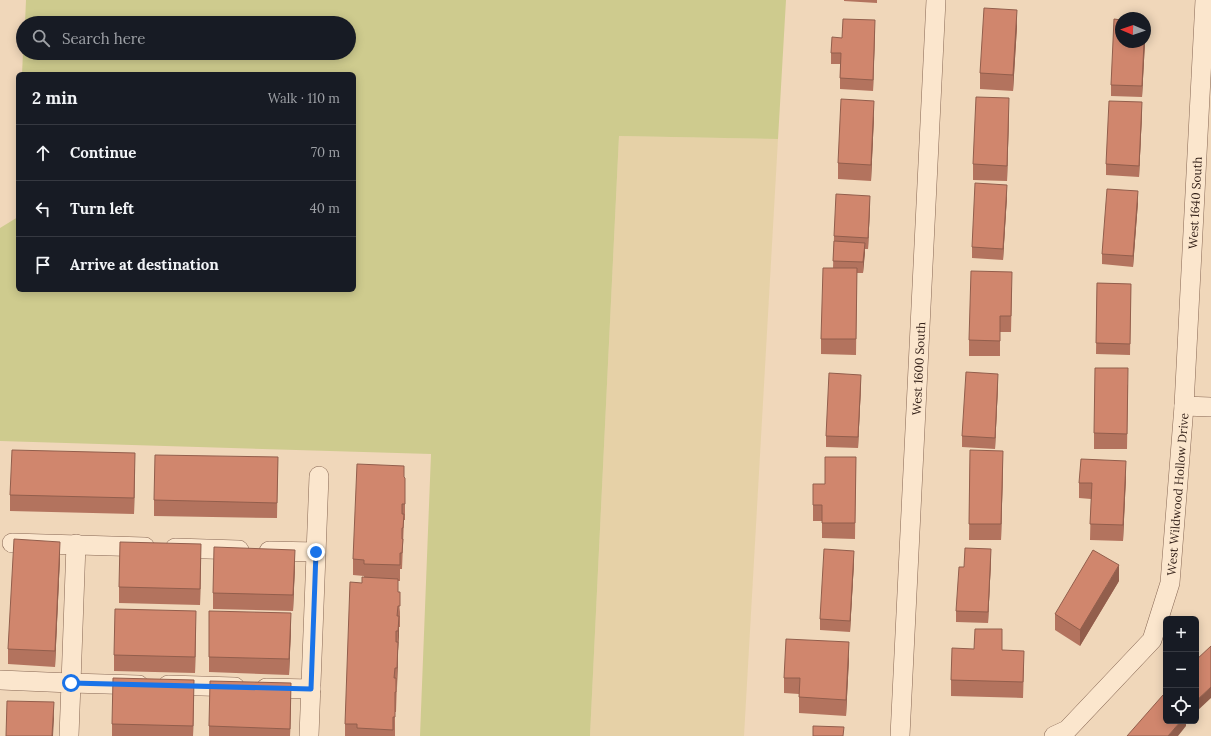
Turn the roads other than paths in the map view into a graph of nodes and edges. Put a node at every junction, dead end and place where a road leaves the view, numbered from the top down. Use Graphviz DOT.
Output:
graph roads {
  1 [pos="936,0"];
  2 [pos="1205,0"];
  3 [pos="1184,406"];
  4 [pos="1211,407"];
  5 [pos="319,476"];
  6 [pos="12,543"];
  7 [pos="76,544"];
  8 [pos="316,552"];
  9 [pos="0,680"];
  10 [pos="71,683"];
  11 [pos="311,689"];
  12 [pos="69,736"];
  13 [pos="309,736"];
  14 [pos="900,736"];
  15 [pos="1054,736"];
  1 -- 14 [label="street, West 1600 South"];
  2 -- 3 [label="street, West 1640 South"];
  3 -- 4 [label="street"];
  3 -- 15 [label="street, West Wildwood Hollow Drive"];
  5 -- 8 [label="street"];
  6 -- 7 [label="street"];
  7 -- 8 [label="street"];
  7 -- 10 [label="street"];
  8 -- 11 [label="street"];
  9 -- 10 [label="street"];
  10 -- 11 [label="street"];
  10 -- 12 [label="street"];
  11 -- 13 [label="street"];
}
